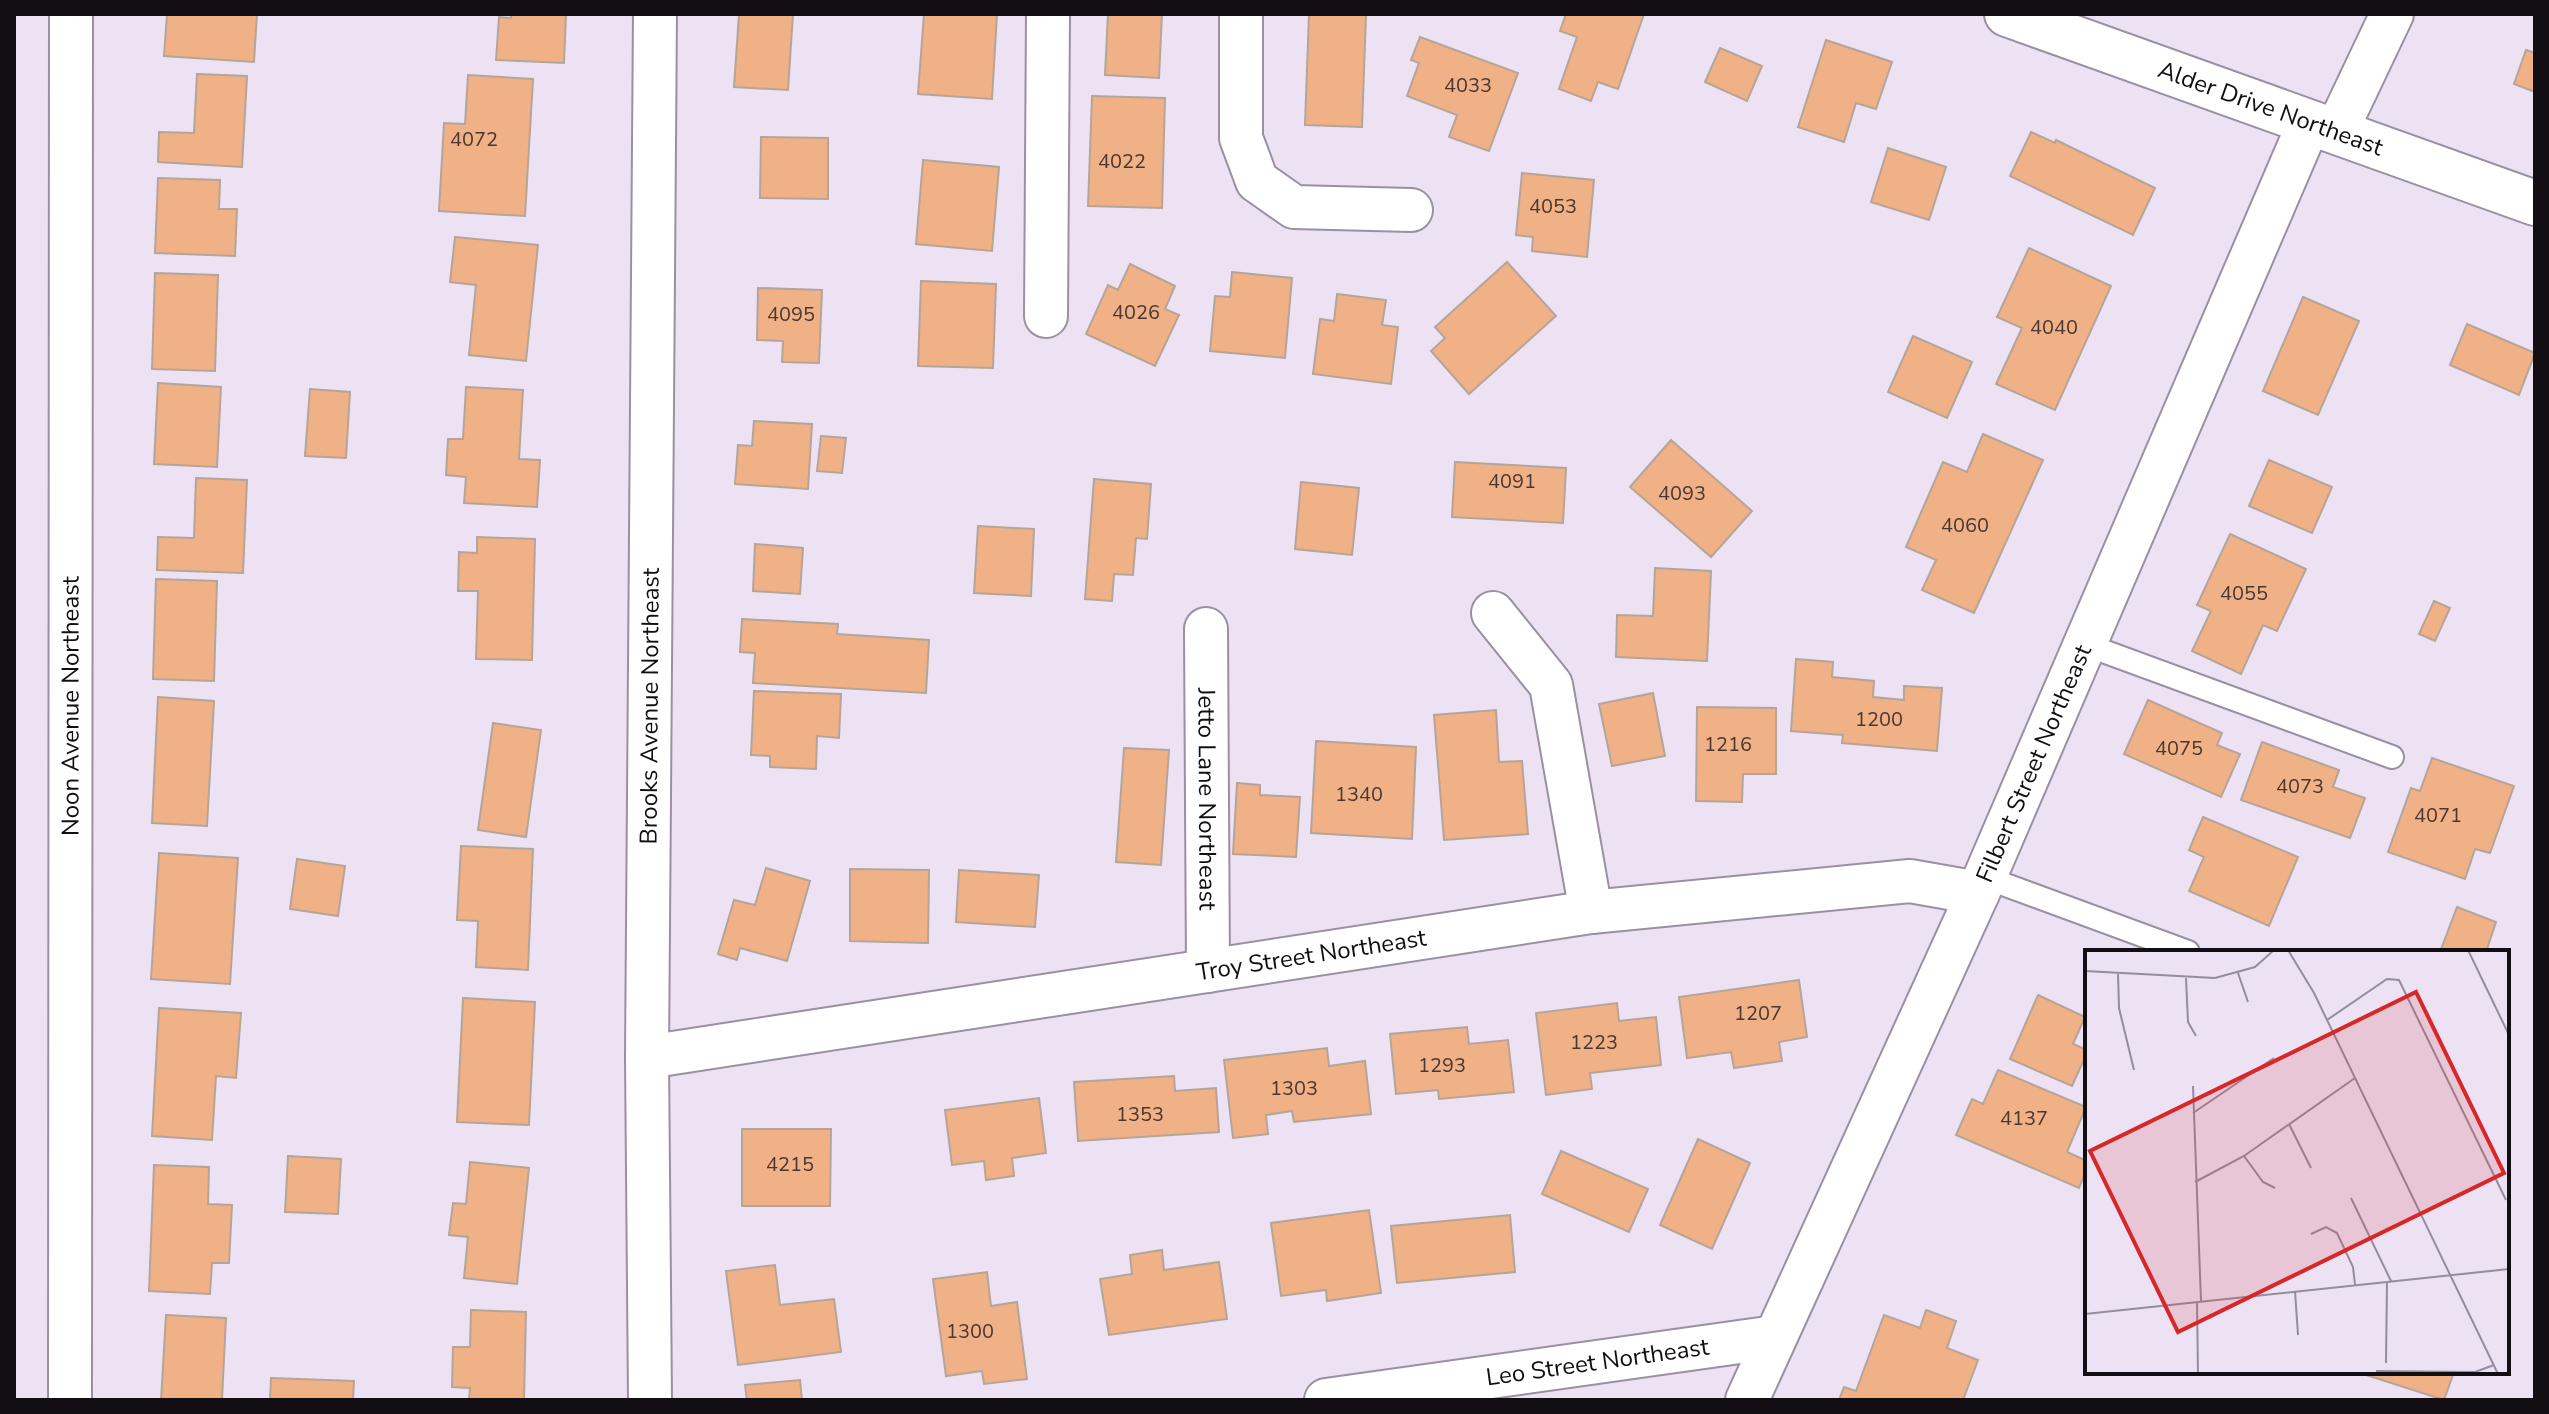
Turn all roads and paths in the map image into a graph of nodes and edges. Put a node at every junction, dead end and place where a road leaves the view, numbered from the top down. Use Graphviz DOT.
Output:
graph roads {
  1 [pos="71,14"];
  2 [pos="655,14"];
  3 [pos="1048,14"];
  4 [pos="1241,14"];
  5 [pos="2007,14"];
  6 [pos="2392,14"];
  7 [pos="2322,128"];
  8 [pos="2535,203"];
  9 [pos="1411,210"];
  10 [pos="1046,316"];
  11 [pos="1493,613"];
  12 [pos="1206,629"];
  13 [pos="2084,644"];
  14 [pos="2392,757"];
  15 [pos="1981,885"];
  16 [pos="1591,912"];
  17 [pos="2182,950"];
  18 [pos="1208,971"];
  19 [pos="647,1057"];
  20 [pos="1775,1337"];
  21 [pos="70,1400"];
  22 [pos="650,1400"];
  23 [pos="1326,1400"];
  24 [pos="1747,1400"];
  1 -- 21 [label="street, Noon Avenue Northeast"];
  2 -- 19 [label="street, Brooks Avenue Northeast"];
  3 -- 10 [label="street"];
  4 -- 9 [label="street"];
  5 -- 7 [label="street, Alder Drive Northeast"];
  6 -- 7 [label="street, Filbert Street Northeast"];
  7 -- 8 [label="street, Alder Drive Northeast"];
  7 -- 13 [label="street, Filbert Street Northeast"];
  11 -- 16 [label="street"];
  12 -- 18 [label="street, Jetto Lane Northeast"];
  13 -- 14 [label="lane"];
  13 -- 15 [label="street, Filbert Street Northeast"];
  15 -- 16 [label="street, Troy Street Northeast"];
  15 -- 17 [label="lane"];
  15 -- 20 [label="street, Filbert Street Northeast"];
  16 -- 18 [label="street, Troy Street Northeast"];
  18 -- 19 [label="street, Troy Street Northeast"];
  19 -- 22 [label="street, Brooks Avenue Northeast"];
  20 -- 23 [label="street, Leo Street Northeast"];
  20 -- 24 [label="street, Filbert Street Northeast"];
}
